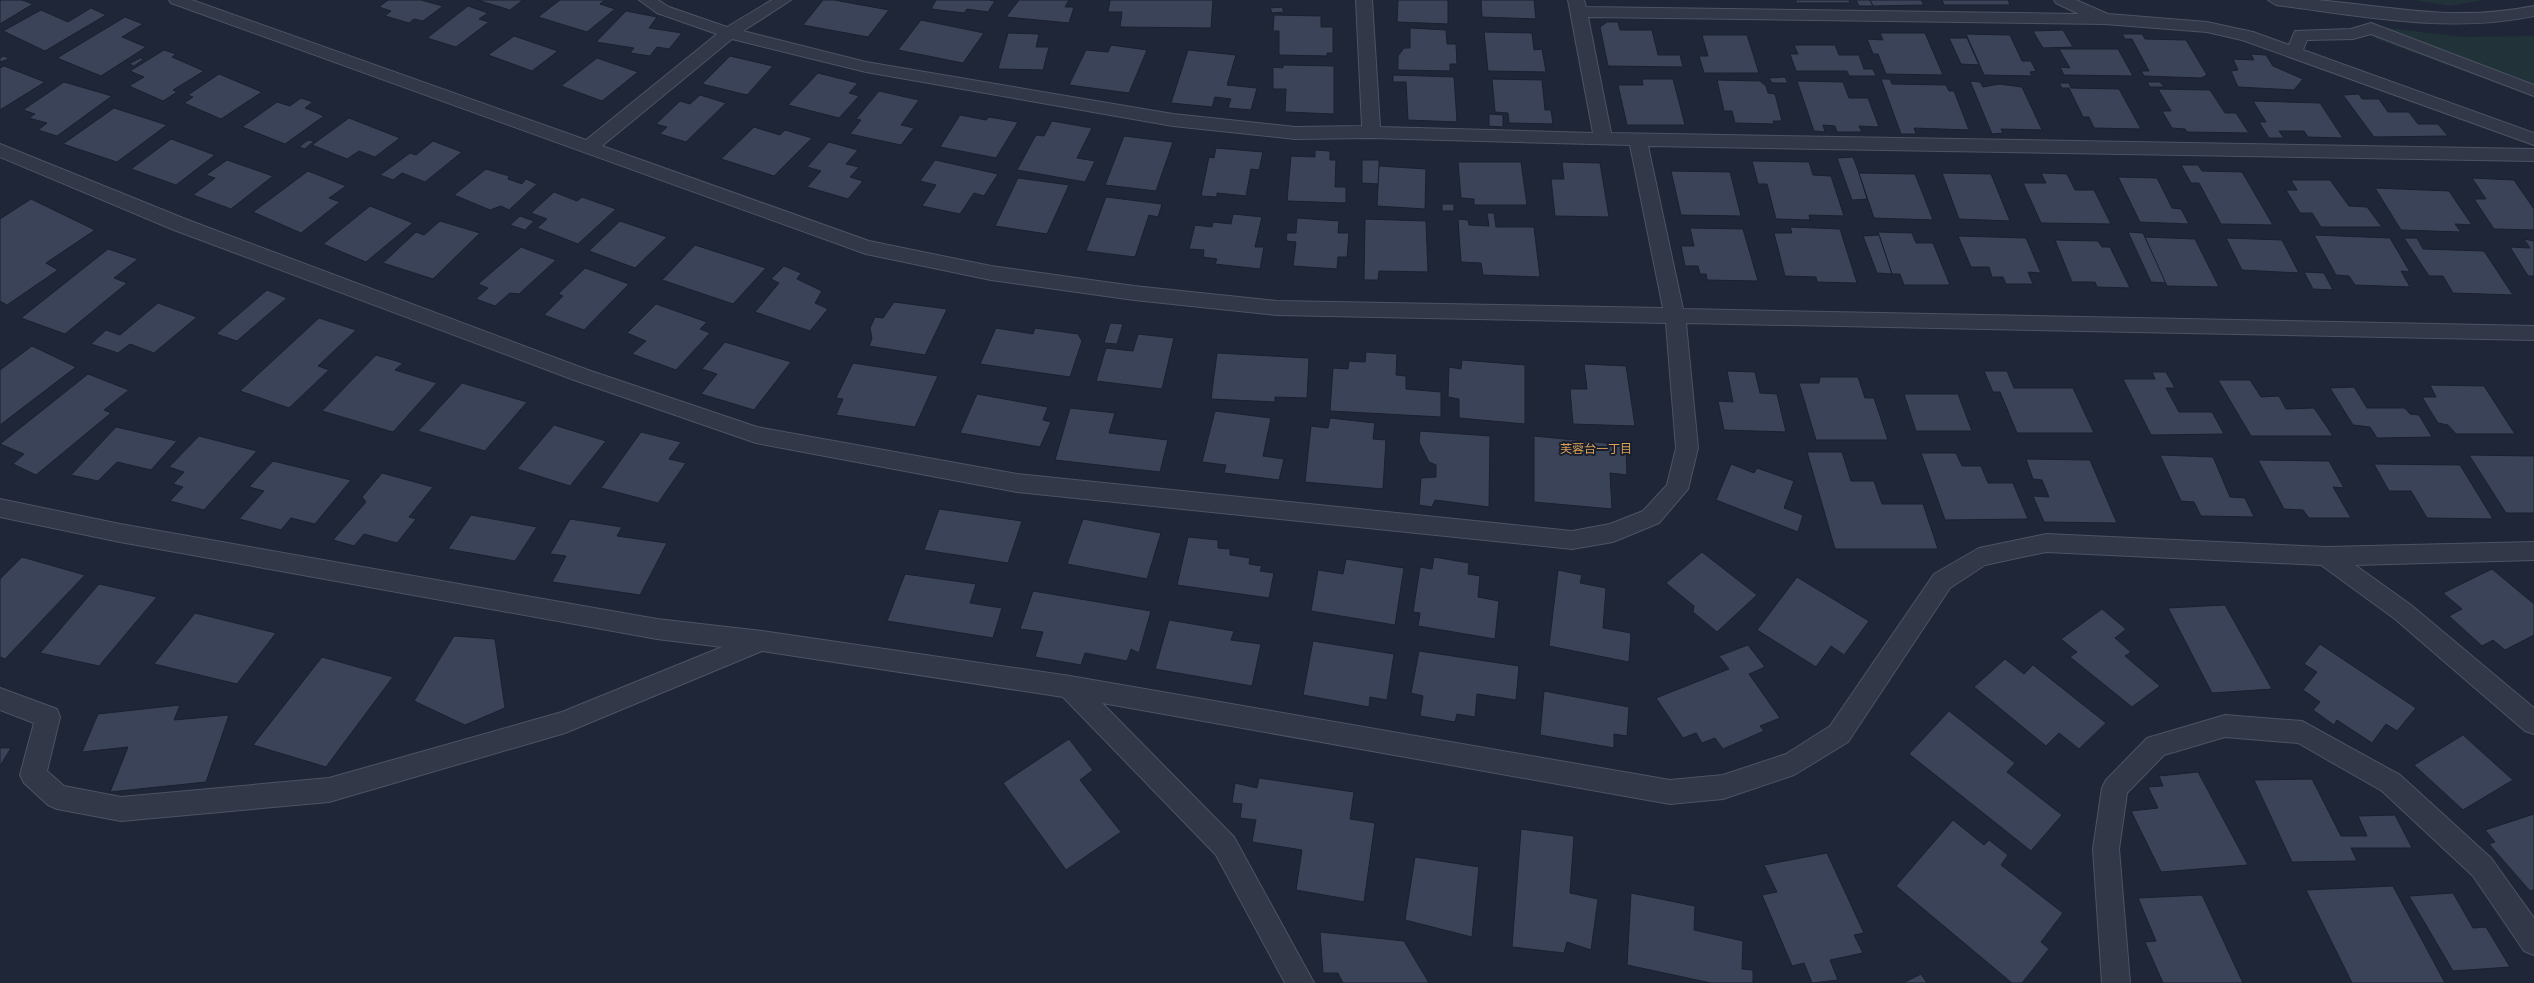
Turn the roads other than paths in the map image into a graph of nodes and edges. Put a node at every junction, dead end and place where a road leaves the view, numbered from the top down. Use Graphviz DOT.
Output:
graph roads {
  1 [pos="177,0"];
  2 [pos="647,0"];
  3 [pos="783,0"];
  4 [pos="1364,0"];
  5 [pos="2062,0"];
  6 [pos="2276,0"];
  7 [pos="1577,6"];
  8 [pos="1762,7"];
  9 [pos="2534,11"];
  10 [pos="2105,19"];
  11 [pos="729,33"];
  12 [pos="2294,53"];
  13 [pos="2534,92"];
  14 [pos="1371,132"];
  15 [pos="1603,139"];
  16 [pos="1638,140"];
  17 [pos="2534,140"];
  18 [pos="588,148"];
  19 [pos="0,150"];
  20 [pos="2534,155"];
  21 [pos="1675,317"];
  22 [pos="2534,332"];
  23 [pos="0,508"];
  24 [pos="2534,551"];
  25 [pos="2326,556"];
  26 [pos="762,640"];
  27 [pos="1070,687"];
  28 [pos="0,699"];
  29 [pos="2534,723"];
  30 [pos="2534,941"];
  31 [pos="1300,983"];
  32 [pos="2116,983"];
  1 -- 18 [label="street"];
  2 -- 11 [label="street"];
  3 -- 11 [label="street"];
  4 -- 14 [label="street"];
  5 -- 10 [label="street"];
  6 -- 9 [label="street"];
  7 -- 8 [label="street"];
  7 -- 15 [label="street"];
  8 -- 10 [label="street"];
  10 -- 12 [label="street"];
  11 -- 14 [label="street"];
  11 -- 18 [label="street"];
  12 -- 13 [label="street"];
  12 -- 17 [label="street"];
  14 -- 15 [label="street"];
  15 -- 16 [label="street"];
  16 -- 20 [label="street"];
  16 -- 21 [label="street"];
  18 -- 21 [label="street"];
  19 -- 21 [label="street"];
  21 -- 22 [label="street"];
  23 -- 26 [label="street"];
  24 -- 25 [label="street"];
  25 -- 27 [label="street"];
  25 -- 29 [label="street"];
  26 -- 27 [label="street"];
  26 -- 28 [label="street"];
  27 -- 31 [label="street"];
  30 -- 32 [label="street"];
}
